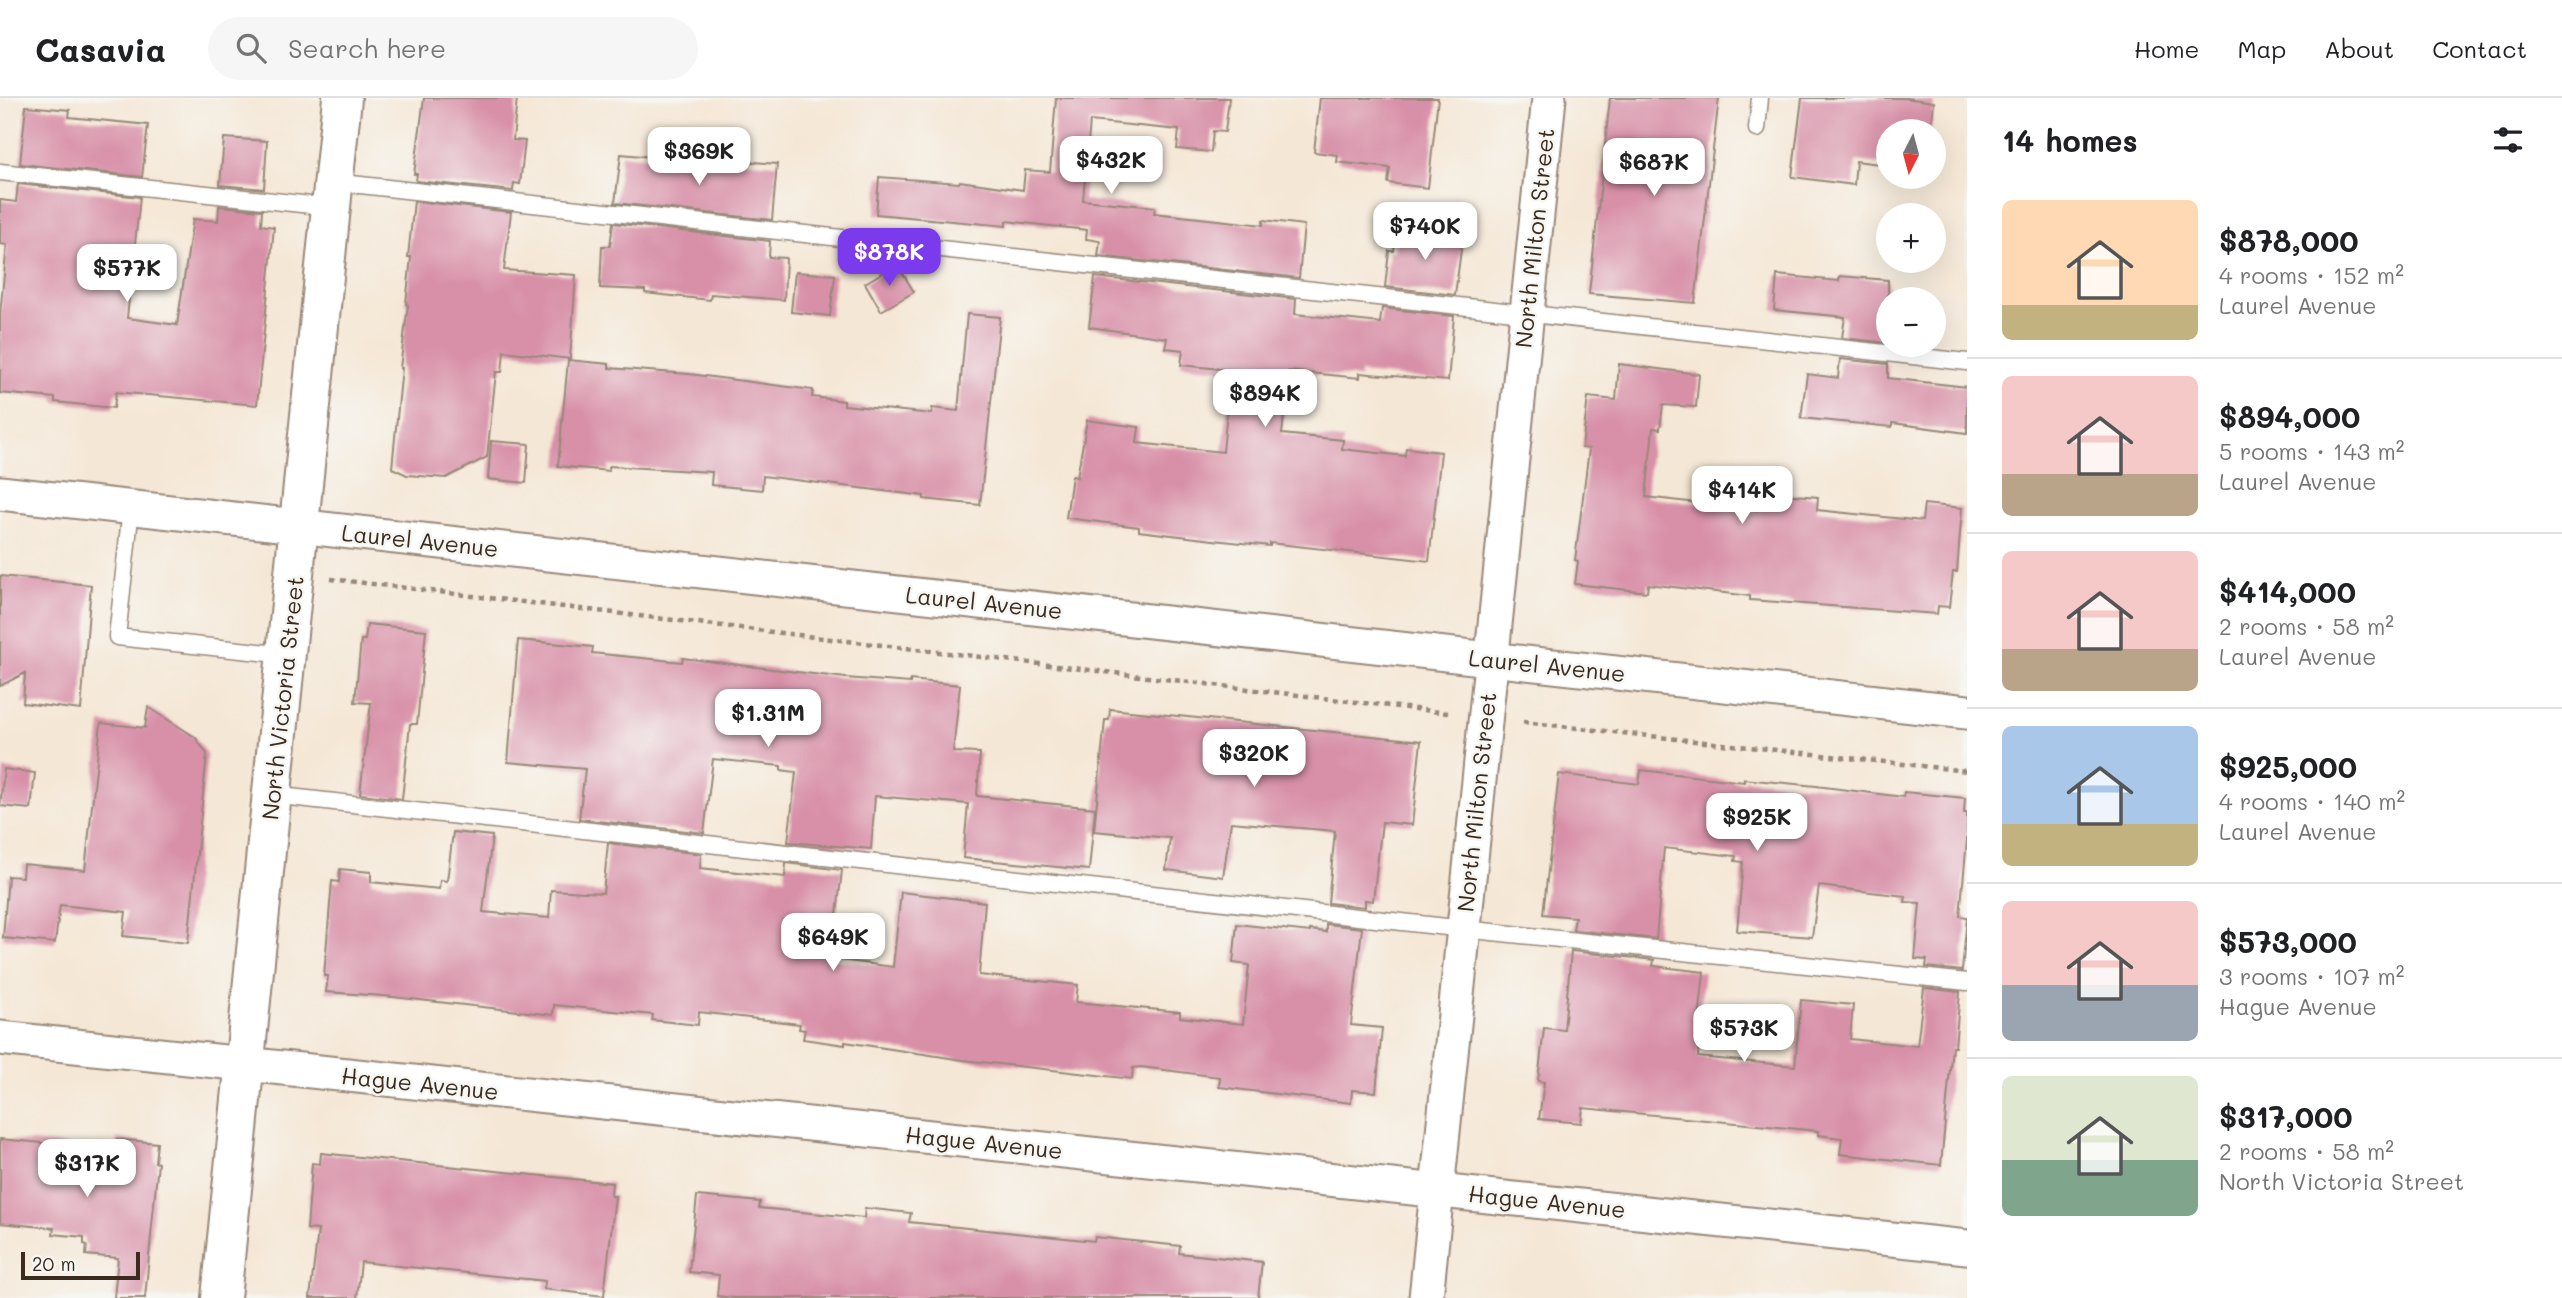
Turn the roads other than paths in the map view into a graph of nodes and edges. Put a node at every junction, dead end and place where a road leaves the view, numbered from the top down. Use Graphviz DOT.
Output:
graph roads {
  1 [pos="342,98"];
  2 [pos="1549,98"];
  3 [pos="1760,98"];
  4 [pos="1757,129"];
  5 [pos="0,172"];
  6 [pos="331,195"];
  7 [pos="1527,312"];
  8 [pos="1967,362"];
  9 [pos="0,493"];
  10 [pos="131,508"];
  11 [pos="300,527"];
  12 [pos="287,655"];
  13 [pos="1490,659"];
  14 [pos="1967,712"];
  15 [pos="272,795"];
  16 [pos="1464,929"];
  17 [pos="1967,982"];
  18 [pos="0,1038"];
  19 [pos="246,1065"];
  20 [pos="1437,1190"];
  21 [pos="1967,1247"];
  22 [pos="221,1298"];
  23 [pos="1426,1298"];
  1 -- 6 [label="street, North Victoria Street"];
  2 -- 7 [label="street, North Milton Street"];
  3 -- 4 [label="lane"];
  5 -- 6 [label="lane"];
  6 -- 7 [label="lane"];
  6 -- 11 [label="street, North Victoria Street"];
  7 -- 8 [label="lane"];
  7 -- 13 [label="street, North Milton Street"];
  9 -- 10 [label="street, Laurel Avenue"];
  10 -- 11 [label="street, Laurel Avenue"];
  10 -- 12 [label="lane"];
  11 -- 12 [label="street, North Victoria Street"];
  11 -- 13 [label="street, Laurel Avenue"];
  12 -- 15 [label="street, North Victoria Street"];
  13 -- 14 [label="street, Laurel Avenue"];
  13 -- 16 [label="street, North Milton Street"];
  15 -- 16 [label="lane"];
  15 -- 19 [label="street, North Victoria Street"];
  16 -- 17 [label="lane"];
  16 -- 20 [label="street, North Milton Street"];
  18 -- 19 [label="street, Hague Avenue"];
  19 -- 20 [label="street, Hague Avenue"];
  19 -- 22 [label="street, North Victoria Street"];
  20 -- 21 [label="street, Hague Avenue"];
  20 -- 23 [label="street, North Milton Street"];
}
